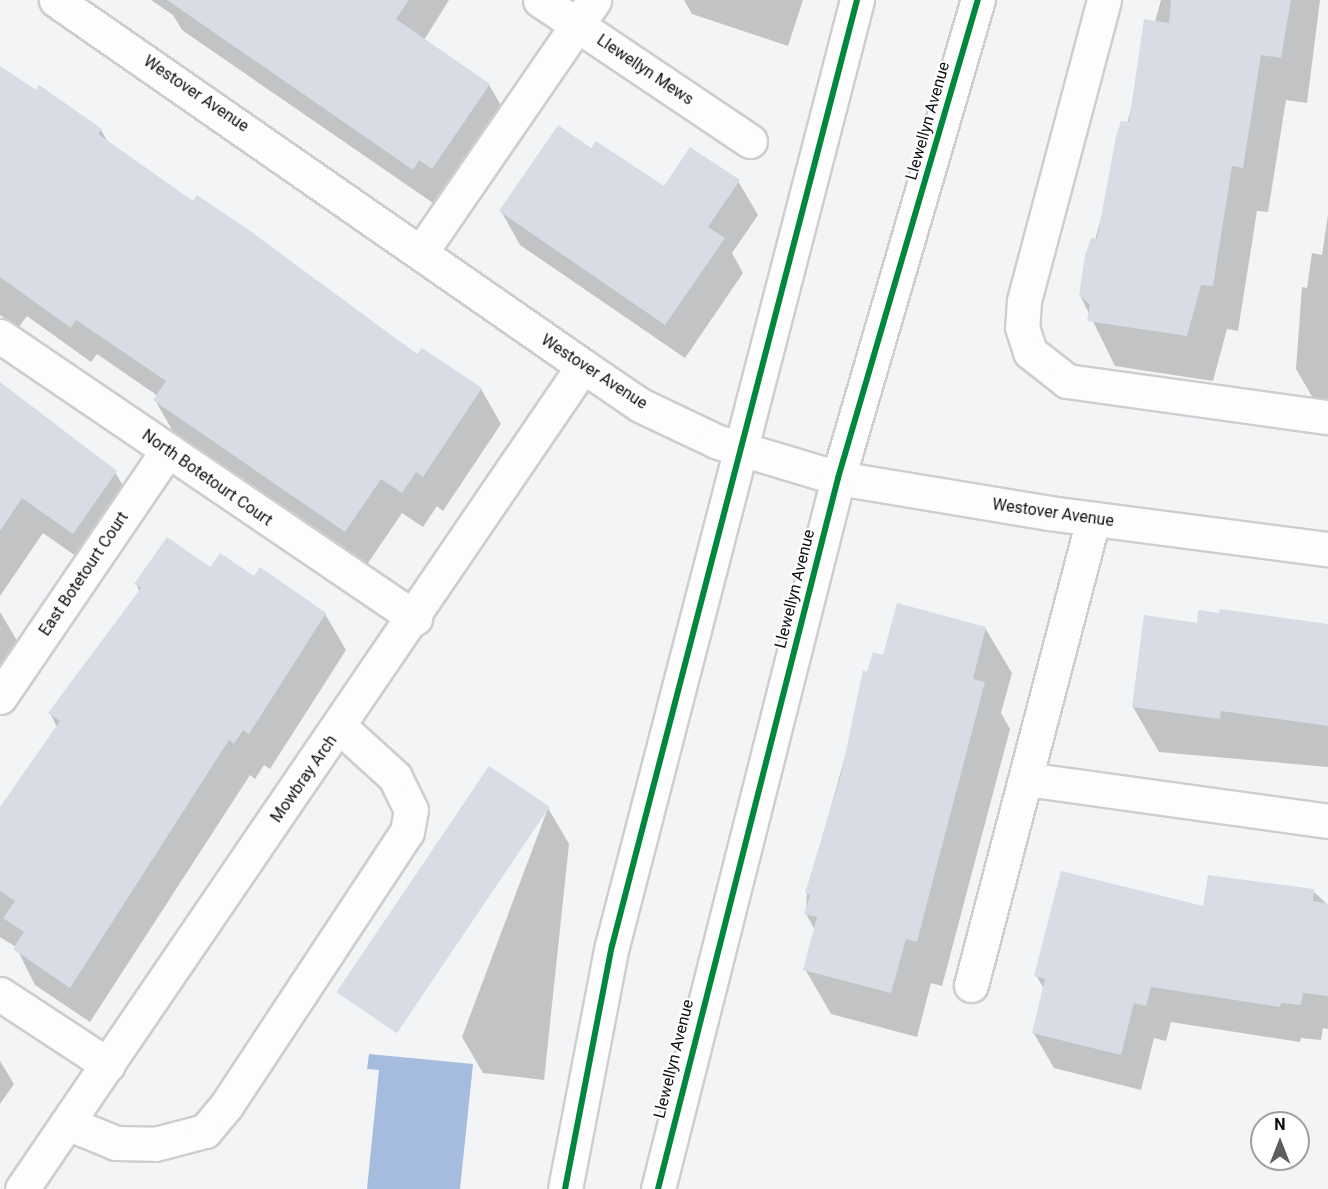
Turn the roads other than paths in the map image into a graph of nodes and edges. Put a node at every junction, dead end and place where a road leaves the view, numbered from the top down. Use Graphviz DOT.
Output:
graph roads {
  1 [pos="56,0"];
  2 [pos="540,0"];
  3 [pos="857,0"];
  4 [pos="978,0"];
  5 [pos="1104,0"];
  6 [pos="585,13"];
  7 [pos="750,141"];
  8 [pos="421,252"];
  9 [pos="0,336"];
  10 [pos="583,366"];
  11 [pos="1328,417"];
  12 [pos="740,450"];
  13 [pos="167,451"];
  14 [pos="838,478"];
  15 [pos="1093,519"];
  16 [pos="1328,549"];
  17 [pos="415,618"];
  18 [pos="0,697"];
  19 [pos="340,727"];
  20 [pos="1026,779"];
  21 [pos="1328,821"];
  22 [pos="971,985"];
  23 [pos="0,994"];
  24 [pos="108,1065"];
  25 [pos="67,1123"];
  26 [pos="22,1189"];
  27 [pos="565,1189"];
  28 [pos="658,1189"];
  1 -- 8 [label="street, Westover Avenue"];
  2 -- 6 [label="street, Llewellyn Mews"];
  3 -- 12 [label="street"];
  4 -- 14 [label="street, Llewellyn Avenue"];
  5 -- 11 [label="street"];
  6 -- 7 [label="street, Llewellyn Mews"];
  6 -- 8 [label="street"];
  8 -- 10 [label="street, Westover Avenue"];
  9 -- 13 [label="street, North Botetourt Court"];
  10 -- 12 [label="street, Westover Avenue"];
  10 -- 17 [label="street, Mowbray Arch"];
  12 -- 14 [label="street, Westover Avenue"];
  12 -- 27 [label="street"];
  13 -- 17 [label="street, North Botetourt Court"];
  13 -- 18 [label="street, East Botetourt Court"];
  14 -- 15 [label="street, Westover Avenue"];
  14 -- 28 [label="street, Llewellyn Avenue"];
  15 -- 16 [label="street, Westover Avenue"];
  15 -- 20 [label="street"];
  17 -- 19 [label="street, Mowbray Arch"];
  19 -- 24 [label="street, Mowbray Arch"];
  19 -- 25 [label="street"];
  20 -- 21 [label="street"];
  20 -- 22 [label="street"];
  23 -- 24 [label="street"];
  24 -- 25 [label="street, Mowbray Arch"];
  25 -- 26 [label="street, Mowbray Arch"];
}
